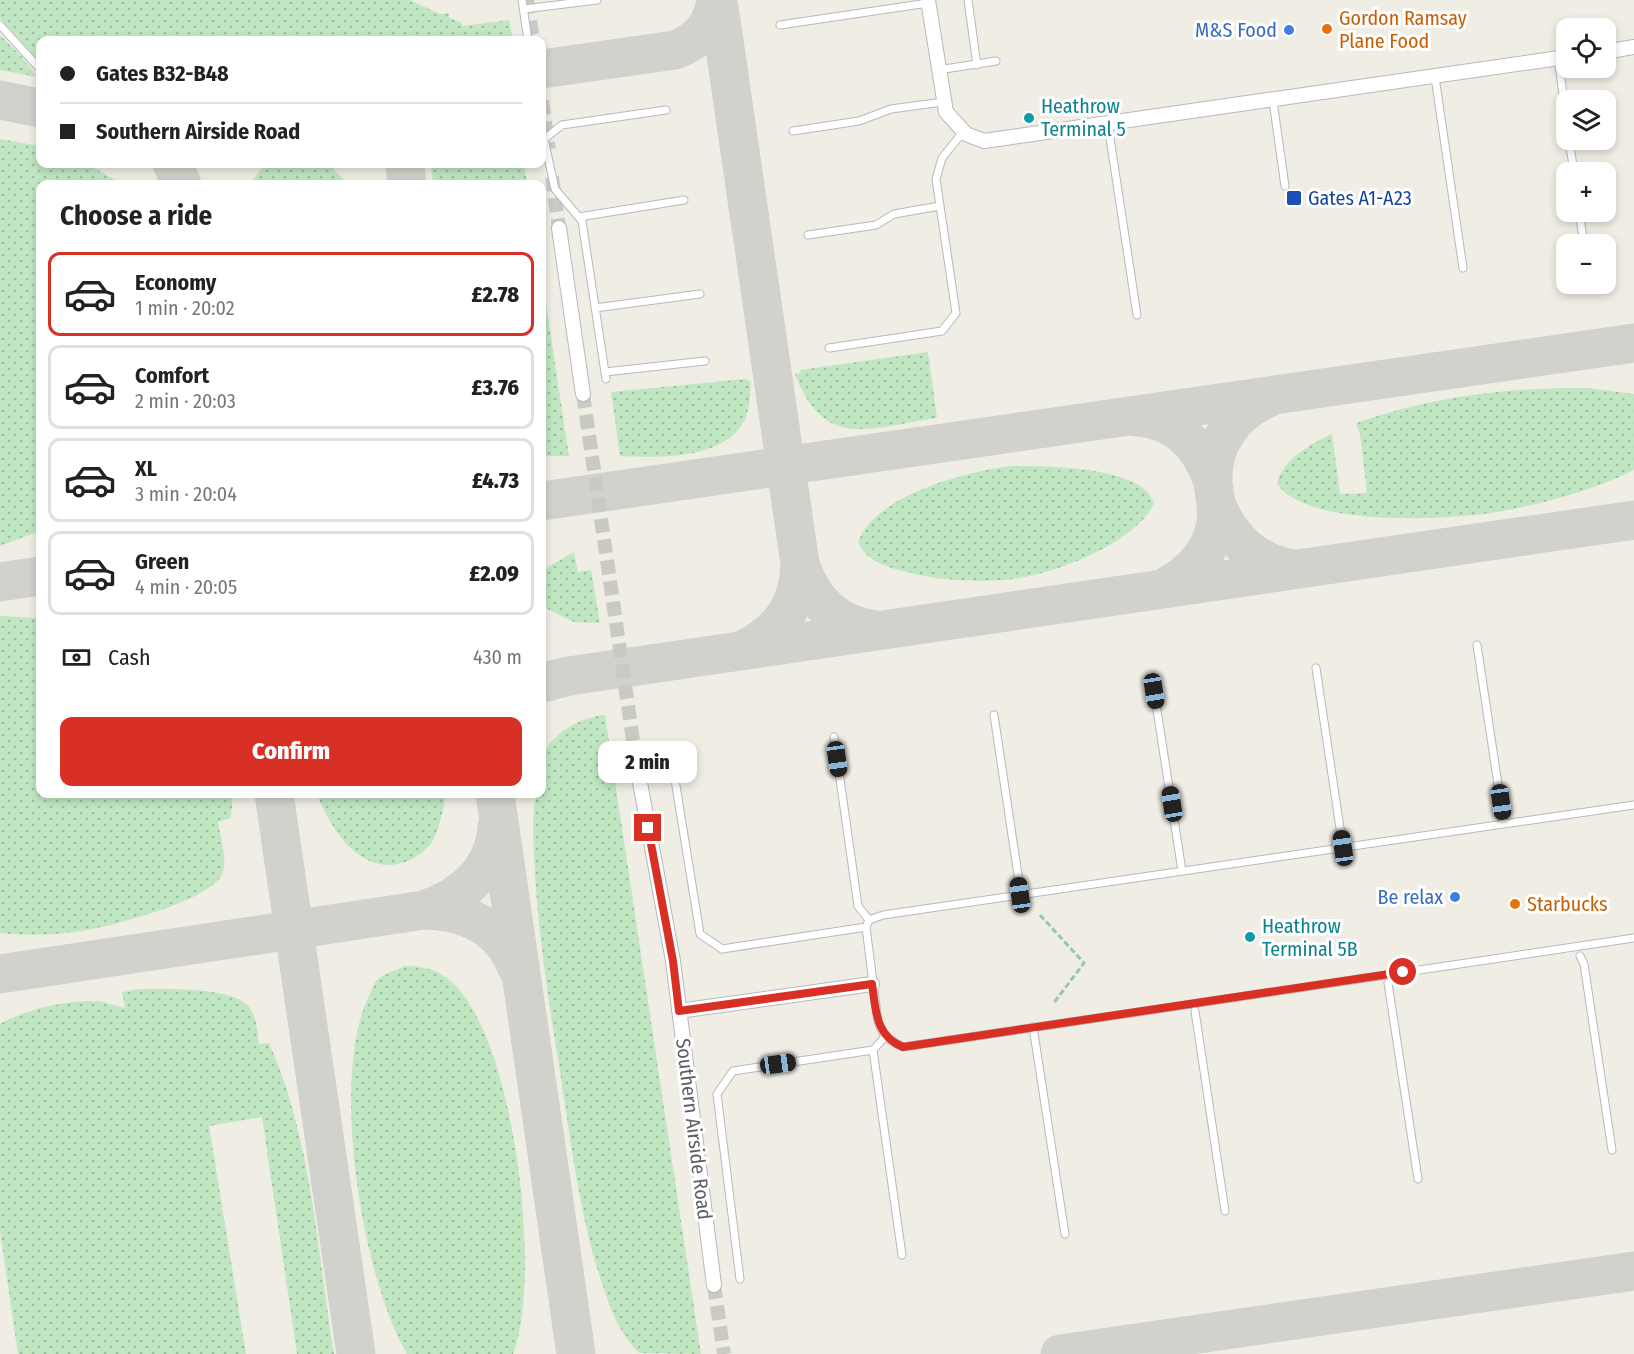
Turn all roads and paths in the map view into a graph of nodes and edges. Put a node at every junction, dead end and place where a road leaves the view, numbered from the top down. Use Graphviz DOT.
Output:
graph roads {
  1 [pos="522,0"];
  2 [pos="597,0"];
  3 [pos="968,0"];
  4 [pos="928,1"];
  5 [pos="524,9"];
  6 [pos="0,25"];
  7 [pos="780,25"];
  8 [pos="527,36"];
  9 [pos="1634,47"];
  10 [pos="1616,49"];
  11 [pos="1556,59"];
  12 [pos="996,61"];
  13 [pos="36,65"];
  14 [pos="977,65"];
  15 [pos="938,70"];
  16 [pos="1435,76"];
  17 [pos="1273,101"];
  18 [pos="943,102"];
  19 [pos="666,110"];
  20 [pos="1108,125"];
  21 [pos="793,131"];
  22 [pos="963,132"];
  23 [pos="546,138"];
  24 [pos="546,152"];
  25 [pos="1285,186"];
  26 [pos="684,200"];
  27 [pos="940,206"];
  28 [pos="579,217"];
  29 [pos="559,228"];
  30 [pos="808,234"];
  31 [pos="1463,268"];
  32 [pos="700,294"];
  33 [pos="595,308"];
  34 [pos="1137,315"];
  35 [pos="829,348"];
  36 [pos="705,361"];
  37 [pos="583,394"];
  38 [pos="1477,645"];
  39 [pos="1316,668"];
  40 [pos="1154,691"];
  41 [pos="994,714"];
  42 [pos="834,737"];
  43 [pos="636,761"];
  44 [pos="672,761"];
  45 [pos="1634,805"];
  46 [pos="1504,824"];
  47 [pos="1343,848"];
  48 [pos="1182,871"];
  49 [pos="1020,895"];
  50 [pos="1040,915"];
  51 [pos="867,923"];
  52 [pos="1634,938"];
  53 [pos="1580,956"];
  54 [pos="1388,983"];
  55 [pos="872,984"];
  56 [pos="1053,1004"];
  57 [pos="679,1011"];
  58 [pos="1195,1011"];
  59 [pos="1033,1027"];
  60 [pos="885,1037"];
  61 [pos="873,1050"];
  62 [pos="1612,1150"];
  63 [pos="1418,1179"];
  64 [pos="1225,1211"];
  65 [pos="1065,1234"];
  66 [pos="902,1255"];
  67 [pos="740,1279"];
  68 [pos="714,1285"];
  1 -- 5 [label="lane"];
  2 -- 5 [label="lane"];
  3 -- 14 [label="lane"];
  4 -- 7 [label="lane"];
  4 -- 15 [label="street"];
  5 -- 8 [label="lane"];
  6 -- 13 [label="lane"];
  9 -- 10 [label="street"];
  11 -- 16 [label="street"];
  12 -- 14 [label="lane"];
  14 -- 15 [label="lane"];
  15 -- 18 [label="street"];
  16 -- 17 [label="street"];
  16 -- 31 [label="lane"];
  17 -- 20 [label="street"];
  17 -- 25 [label="lane"];
  18 -- 21 [label="lane"];
  18 -- 22 [label="street"];
  19 -- 23 [label="lane"];
  20 -- 22 [label="street"];
  20 -- 34 [label="lane"];
  22 -- 27 [label="lane"];
  24 -- 28 [label="lane"];
  26 -- 28 [label="lane"];
  27 -- 30 [label="lane"];
  27 -- 35 [label="lane"];
  28 -- 33 [label="lane"];
  29 -- 37 [label="street"];
  32 -- 33 [label="lane"];
  33 -- 36 [label="lane"];
  38 -- 46 [label="lane"];
  39 -- 47 [label="lane"];
  40 -- 48 [label="lane"];
  41 -- 49 [label="lane"];
  42 -- 51 [label="lane"];
  43 -- 57 [label="street, Southern Airside Road"];
  44 -- 51 [label="lane"];
  45 -- 46 [label="lane"];
  46 -- 47 [label="lane"];
  47 -- 48 [label="lane"];
  48 -- 49 [label="lane"];
  49 -- 51 [label="lane"];
  50 -- 56 [label="path"];
  51 -- 55 [label="lane"];
  52 -- 59 [label="lane"];
  53 -- 62 [label="lane"];
  54 -- 63 [label="lane"];
  55 -- 57 [label="street"];
  55 -- 60 [label="lane"];
  57 -- 68 [label="street, Southern Airside Road"];
  58 -- 64 [label="lane"];
  59 -- 60 [label="lane"];
  59 -- 65 [label="lane"];
  60 -- 61 [label="lane"];
  61 -- 66 [label="lane"];
  61 -- 67 [label="lane"];
}
